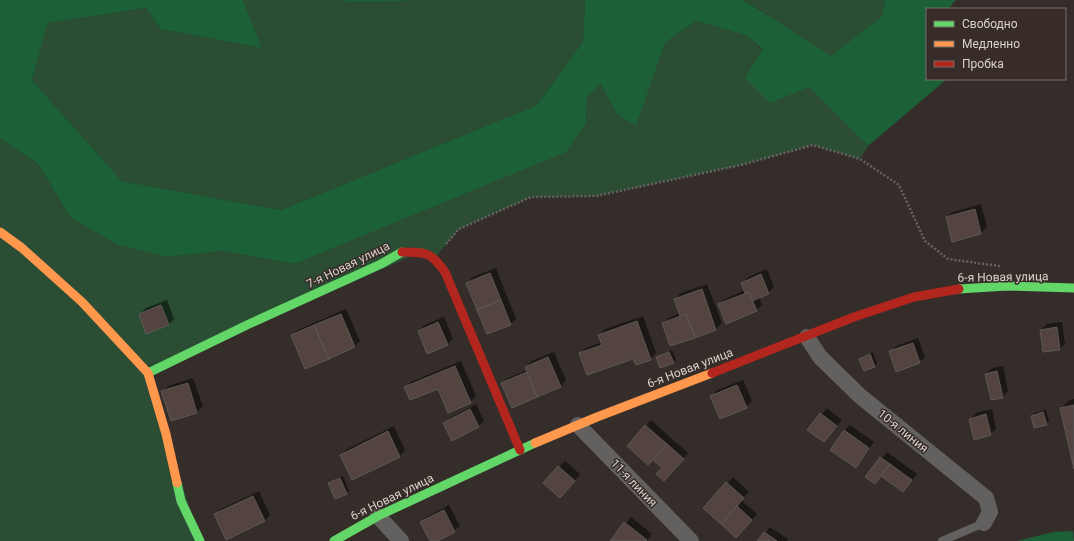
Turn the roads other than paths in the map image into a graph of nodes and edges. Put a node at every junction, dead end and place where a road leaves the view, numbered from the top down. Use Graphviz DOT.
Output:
graph roads {
  1 [pos="0,232"];
  2 [pos="1074,288"];
  3 [pos="807,337"];
  4 [pos="148,373"];
  5 [pos="578,425"];
  6 [pos="520,450"];
  7 [pos="378,516"];
  8 [pos="984,523"];
  9 [pos="200,541"];
  10 [pos="334,541"];
  11 [pos="401,541"];
  12 [pos="691,541"];
  13 [pos="942,541"];
  1 -- 4 [label="street"];
  2 -- 3 [label="street, 6-я Новая улица"];
  3 -- 5 [label="street, 6-я Новая улица"];
  3 -- 8 [label="street, 10-я линия"];
  4 -- 6 [label="street, 7-я Новая улица"];
  4 -- 9 [label="street"];
  5 -- 6 [label="street, 6-я Новая улица"];
  5 -- 12 [label="street, 11-я линия"];
  6 -- 7 [label="street, 6-я Новая улица"];
  7 -- 10 [label="street, 6-я Новая улица"];
  7 -- 11 [label="street"];
  8 -- 13 [label="lane"];
}
